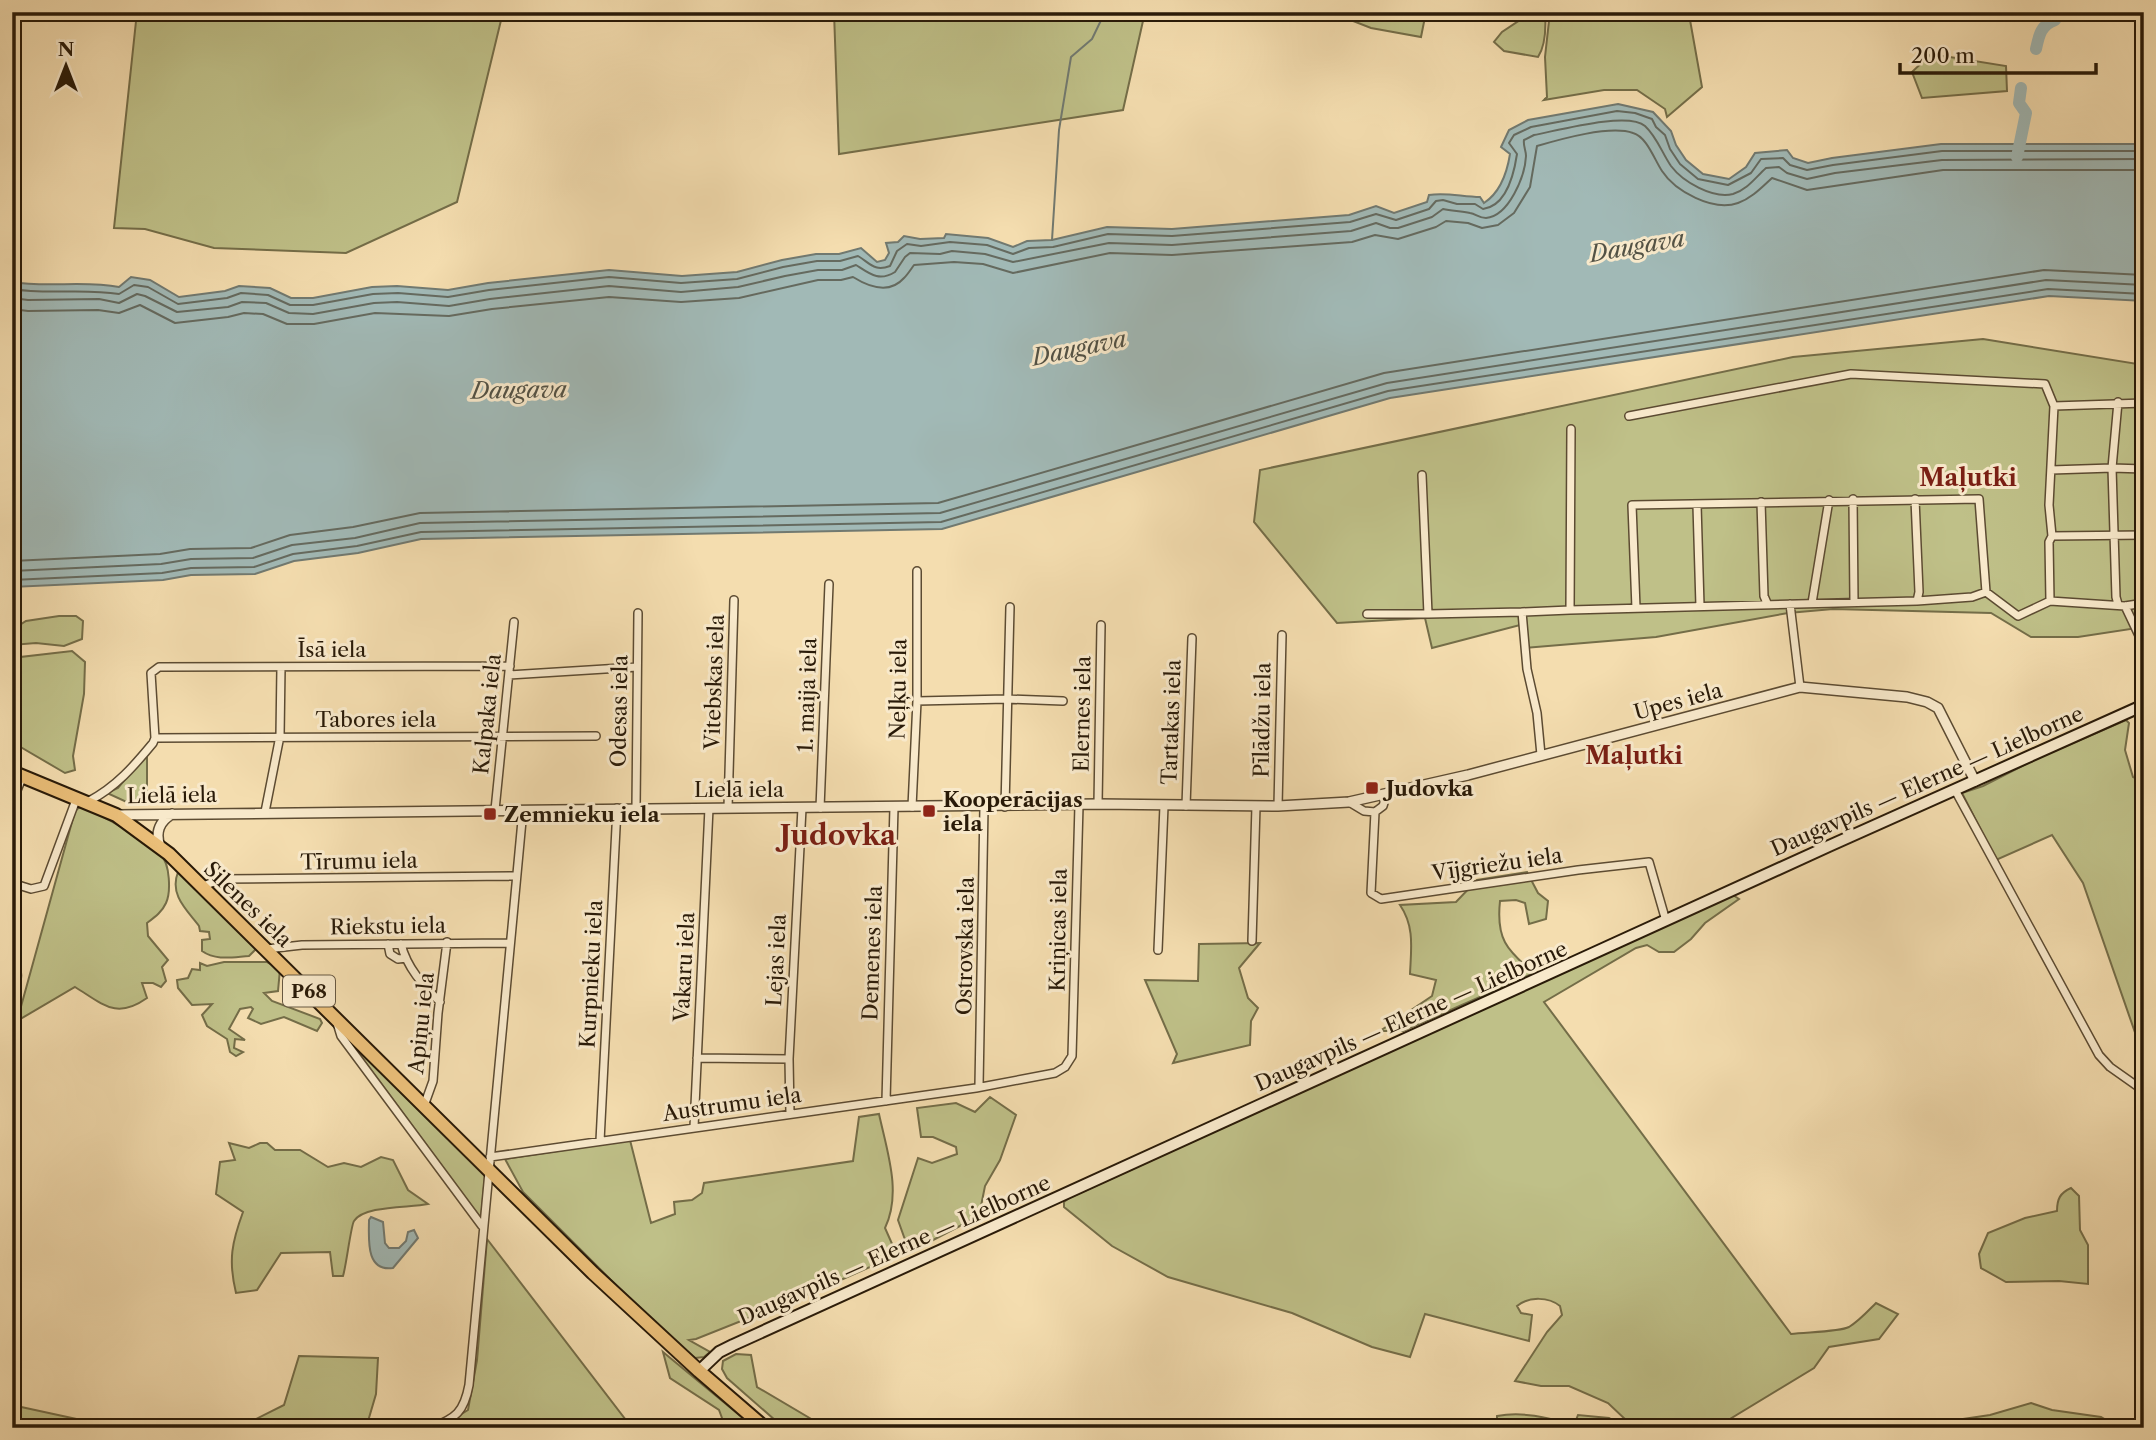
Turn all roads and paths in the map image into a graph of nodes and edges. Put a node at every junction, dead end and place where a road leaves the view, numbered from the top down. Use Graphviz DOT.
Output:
graph roads {
  1 [pos="2118,402"];
  2 [pos="2144,402"];
  3 [pos="2054,406"];
  4 [pos="1629,416"];
  5 [pos="1571,429"];
  6 [pos="2112,468"];
  7 [pos="2051,470"];
  8 [pos="2144,470"];
  9 [pos="1423,475"];
  10 [pos="1853,499"];
  11 [pos="1915,499"];
  12 [pos="1829,500"];
  13 [pos="1761,502"];
  14 [pos="1697,505"];
  15 [pos="2116,535"];
  16 [pos="2144,535"];
  17 [pos="2052,536"];
  18 [pos="917,571"];
  19 [pos="829,584"];
  20 [pos="1986,592"];
  21 [pos="734,600"];
  22 [pos="1917,601"];
  23 [pos="2050,601"];
  24 [pos="1854,602"];
  25 [pos="1767,603"];
  26 [pos="1812,603"];
  27 [pos="2144,603"];
  28 [pos="1790,604"];
  29 [pos="2121,605"];
  30 [pos="1700,606"];
  31 [pos="1010,607"];
  32 [pos="1636,608"];
  33 [pos="1570,610"];
  34 [pos="1522,612"];
  35 [pos="638,613"];
  36 [pos="1367,614"];
  37 [pos="1428,614"];
  38 [pos="514,622"];
  39 [pos="1101,625"];
  40 [pos="1282,635"];
  41 [pos="1192,638"];
  42 [pos="2144,646"];
  43 [pos="510,666"];
  44 [pos="281,667"];
  45 [pos="637,667"];
  46 [pos="509,675"];
  47 [pos="1800,687"];
  48 [pos="1007,699"];
  49 [pos="917,701"];
  50 [pos="1063,701"];
  51 [pos="2144,705"];
  52 [pos="280,736"];
  53 [pos="503,736"];
  54 [pos="596,736"];
  55 [pos="155,738"];
  56 [pos="1541,755"];
  57 [pos="17,774"];
  58 [pos="1975,781"];
  59 [pos="1955,790"];
  60 [pos="1387,793"];
  61 [pos="83,799"];
  62 [pos="12,802"];
  63 [pos="1349,802"];
  64 [pos="1098,804"];
  65 [pos="1079,805"];
  66 [pos="1164,806"];
  67 [pos="1186,806"];
  68 [pos="1256,806"];
  69 [pos="1278,806"];
  70 [pos="894,807"];
  71 [pos="912,807"];
  72 [pos="984,807"];
  73 [pos="1005,807"];
  74 [pos="617,808"];
  75 [pos="636,808"];
  76 [pos="709,808"];
  77 [pos="728,808"];
  78 [pos="802,808"];
  79 [pos="820,808"];
  80 [pos="495,810"];
  81 [pos="523,810"];
  82 [pos="265,812"];
  83 [pos="1375,813"];
  84 [pos="172,814"];
  85 [pos="116,815"];
  86 [pos="160,848"];
  87 [pos="515,876"];
  88 [pos="12,883"];
  89 [pos="203,886"];
  90 [pos="1667,921"];
  91 [pos="1252,941"];
  92 [pos="447,942"];
  93 [pos="509,943"];
  94 [pos="388,944"];
  95 [pos="401,944"];
  96 [pos="267,949"];
  97 [pos="1157,950"];
  98 [pos="406,958"];
  99 [pos="12,960"];
  100 [pos="14,988"];
  101 [pos="440,1002"];
  102 [pos="336,1017"];
  103 [pos="1072,1056"];
  104 [pos="697,1058"];
  105 [pos="789,1059"];
  106 [pos="979,1086"];
  107 [pos="2144,1091"];
  108 [pos="886,1101"];
  109 [pos="424,1107"];
  110 [pos="790,1113"];
  111 [pos="694,1127"];
  112 [pos="600,1141"];
  113 [pos="491,1167"];
  114 [pos="482,1227"];
  115 [pos="699,1371"];
  116 [pos="431,1428"];
  117 [pos="765,1428"];
  1 -- 2 [label="street"];
  1 -- 3 [label="street"];
  1 -- 6 [label="street"];
  3 -- 4 [label="street"];
  3 -- 7 [label="street"];
  5 -- 33 [label="street"];
  6 -- 7 [label="street"];
  6 -- 8 [label="street"];
  6 -- 15 [label="street"];
  7 -- 17 [label="street"];
  9 -- 37 [label="street"];
  10 -- 11 [label="street"];
  10 -- 12 [label="street"];
  10 -- 24 [label="street"];
  11 -- 20 [label="street"];
  11 -- 22 [label="street"];
  12 -- 13 [label="street"];
  12 -- 26 [label="street"];
  13 -- 14 [label="street"];
  13 -- 25 [label="street"];
  14 -- 30 [label="street"];
  14 -- 32 [label="street"];
  15 -- 16 [label="street"];
  15 -- 17 [label="street"];
  15 -- 29 [label="street"];
  17 -- 23 [label="street"];
  18 -- 49 [label="street, Neļķu iela"];
  19 -- 79 [label="street, 1. maija iela"];
  20 -- 22 [label="street"];
  20 -- 23 [label="street"];
  21 -- 77 [label="street, Vitebskas iela"];
  22 -- 24 [label="street"];
  23 -- 29 [label="street"];
  24 -- 26 [label="street"];
  25 -- 28 [label="street"];
  25 -- 30 [label="street"];
  26 -- 28 [label="street"];
  27 -- 29 [label="street"];
  28 -- 47 [label="street"];
  29 -- 42 [label="street"];
  30 -- 32 [label="street"];
  31 -- 48 [label="street"];
  32 -- 33 [label="street"];
  33 -- 34 [label="street"];
  34 -- 37 [label="street"];
  34 -- 56 [label="street"];
  35 -- 45 [label="street, Odesas iela"];
  36 -- 37 [label="street"];
  38 -- 43 [label="street, Kalpaka iela"];
  39 -- 64 [label="street, Elernes iela"];
  40 -- 69 [label="street, Pīlādžu iela"];
  41 -- 67 [label="street, Tartakas iela"];
  43 -- 44 [label="street, Īsā iela"];
  43 -- 46 [label="street, Kalpaka iela"];
  44 -- 52 [label="street"];
  44 -- 55 [label="street, Īsā iela"];
  45 -- 46 [label="street"];
  45 -- 75 [label="street, Odesas iela"];
  46 -- 53 [label="street, Kalpaka iela"];
  47 -- 56 [label="street, Upes iela"];
  47 -- 58 [label="street, Upes iela"];
  48 -- 49 [label="street"];
  48 -- 50 [label="street"];
  48 -- 73 [label="street"];
  49 -- 71 [label="street, Neļķu iela"];
  51 -- 58 [label="main road, Daugavpils — Elerne — Lielborne"];
  52 -- 53 [label="street, Tabores iela"];
  52 -- 55 [label="street, Tabores iela"];
  52 -- 82 [label="street"];
  53 -- 54 [label="street, Tabores iela"];
  53 -- 80 [label="street, Kalpaka iela"];
  55 -- 61 [label="street"];
  56 -- 60 [label="street, Upes iela"];
  57 -- 61 [label="main road, Lielā iela / P68"];
  57 -- 62 [label="street"];
  58 -- 59 [label="main road, Daugavpils — Elerne — Lielborne"];
  59 -- 90 [label="main road, Daugavpils — Elerne — Lielborne"];
  59 -- 107 [label="street"];
  60 -- 63 [label="street, Upes iela"];
  60 -- 83 [label="street"];
  61 -- 85 [label="main road, Lielā iela / P68"];
  61 -- 88 [label="street"];
  63 -- 69 [label="street, Lielā iela"];
  63 -- 83 [label="street"];
  64 -- 65 [label="street, Lielā iela"];
  64 -- 66 [label="street, Lielā iela"];
  65 -- 73 [label="street, Lielā iela"];
  65 -- 103 [label="street, Kriņicas iela"];
  66 -- 67 [label="street, Lielā iela"];
  66 -- 97 [label="street"];
  67 -- 68 [label="street, Lielā iela"];
  68 -- 69 [label="street, Lielā iela"];
  68 -- 91 [label="street"];
  70 -- 71 [label="street, Lielā iela"];
  70 -- 79 [label="street, Lielā iela"];
  70 -- 108 [label="street, Demenes iela"];
  71 -- 72 [label="street, Lielā iela"];
  72 -- 73 [label="street, Lielā iela"];
  72 -- 106 [label="street, Ostrovska iela"];
  74 -- 75 [label="street, Lielā iela"];
  74 -- 81 [label="street, Lielā iela"];
  74 -- 112 [label="street, Kurpnieku iela"];
  75 -- 76 [label="street, Lielā iela"];
  76 -- 77 [label="street, Lielā iela"];
  76 -- 104 [label="street, Vakaru iela"];
  77 -- 78 [label="street, Lielā iela"];
  78 -- 79 [label="street, Lielā iela"];
  78 -- 105 [label="street, Lejas iela"];
  80 -- 81 [label="street, Lielā iela"];
  80 -- 82 [label="street, Lielā iela"];
  81 -- 87 [label="street"];
  82 -- 84 [label="street, Lielā iela"];
  83 -- 90 [label="street, Vījgriežu iela"];
  84 -- 85 [label="street, Lielā iela"];
  84 -- 86 [label="street"];
  85 -- 86 [label="main road, Silenes iela / P68"];
  86 -- 89 [label="main road, Silenes iela / P68"];
  87 -- 89 [label="street, Tīrumu iela"];
  87 -- 93 [label="street"];
  89 -- 96 [label="main road, Silenes iela / P68"];
  90 -- 115 [label="main road, Daugavpils — Elerne — Lielborne"];
  92 -- 93 [label="street, Riekstu iela"];
  92 -- 95 [label="street, Riekstu iela"];
  92 -- 101 [label="street, Apiņu iela"];
  93 -- 113 [label="street"];
  94 -- 95 [label="street, Riekstu iela"];
  94 -- 96 [label="street, Riekstu iela"];
  94 -- 98 [label="street"];
  95 -- 98 [label="street"];
  96 -- 102 [label="main road, Silenes iela / P68"];
  98 -- 101 [label="street"];
  99 -- 100 [label="street"];
  101 -- 109 [label="street, Apiņu iela"];
  102 -- 109 [label="main road, Silenes iela / P68"];
  102 -- 114 [label="street"];
  103 -- 106 [label="street, Austrumu iela"];
  104 -- 105 [label="street"];
  104 -- 111 [label="street, Vakaru iela"];
  105 -- 110 [label="street, Lejas iela"];
  106 -- 108 [label="street, Austrumu iela"];
  108 -- 110 [label="street, Austrumu iela"];
  109 -- 113 [label="main road, Silenes iela / P68"];
  110 -- 111 [label="street, Austrumu iela"];
  111 -- 112 [label="street, Austrumu iela"];
  112 -- 113 [label="street, Austrumu iela"];
  113 -- 114 [label="street"];
  113 -- 115 [label="main road, P68"];
  114 -- 116 [label="street"];
  115 -- 117 [label="main road, P68"];
}
